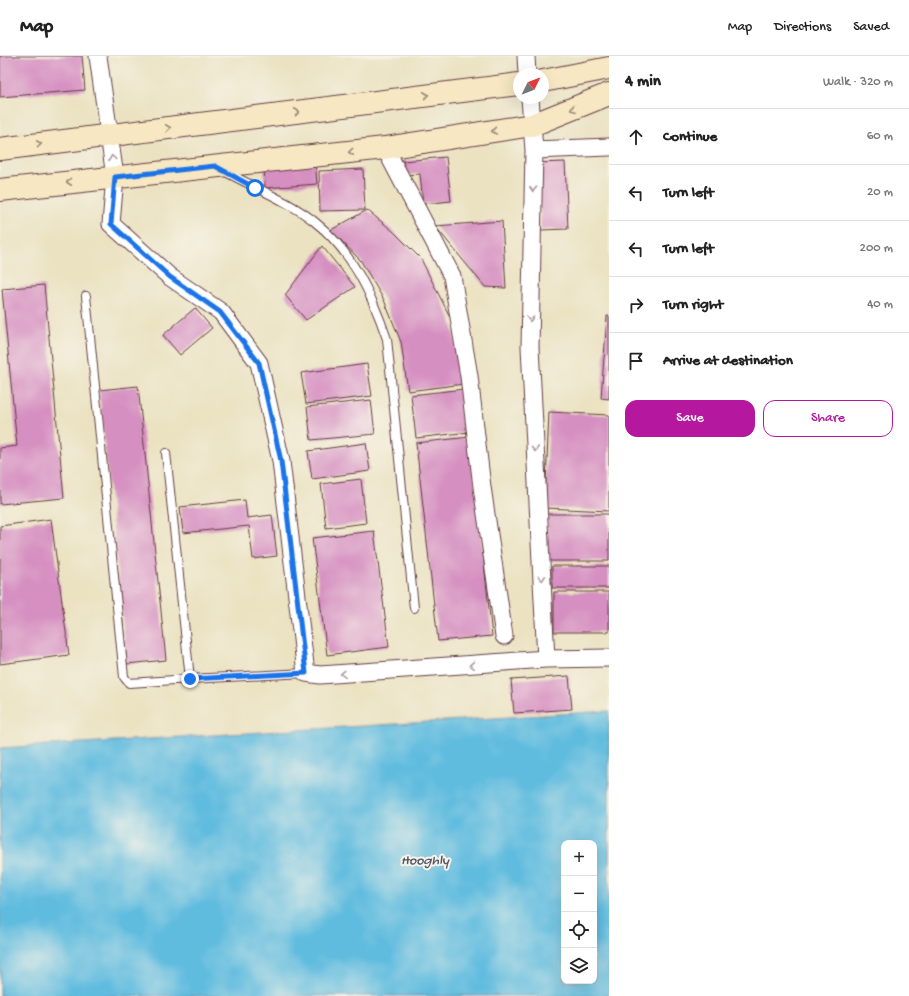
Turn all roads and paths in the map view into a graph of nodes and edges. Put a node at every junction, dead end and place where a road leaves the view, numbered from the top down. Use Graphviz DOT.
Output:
graph roads {
  1 [pos="98,56"];
  2 [pos="526,56"];
  3 [pos="527,68"];
  4 [pos="609,68"];
  5 [pos="549,80"];
  6 [pos="513,85"];
  7 [pos="609,94"];
  8 [pos="530,104"];
  9 [pos="532,125"];
  10 [pos="108,135"];
  11 [pos="609,147"];
  12 [pos="385,148"];
  13 [pos="0,149"];
  14 [pos="534,150"];
  15 [pos="215,166"];
  16 [pos="115,177"];
  17 [pos="0,190"];
  18 [pos="86,296"];
  19 [pos="166,453"];
  20 [pos="414,608"];
  21 [pos="504,636"];
  22 [pos="609,658"];
  23 [pos="546,659"];
  24 [pos="306,673"];
  25 [pos="190,679"];
  1 -- 10 [label="street"];
  2 -- 3 [label="street"];
  4 -- 5 [label="main road"];
  10 -- 6 [label="main road, one-way"];
  7 -- 9 [label="main road, one-way"];
  8 -- 9 [label="street"];
  9 -- 12 [label="main road, one-way"];
  9 -- 14 [label="street"];
  13 -- 10 [label="main road, one-way"];
  16 -- 10 [label="street, one-way"];
  11 -- 14 [label="street"];
  12 -- 15 [label="main road, one-way"];
  12 -- 21 [label="street"];
  14 -- 23 [label="street, one-way"];
  15 -- 16 [label="main road"];
  15 -- 20 [label="lane"];
  16 -- 17 [label="main road, one-way"];
  16 -- 24 [label="street"];
  18 -- 25 [label="lane"];
  19 -- 25 [label="lane"];
  22 -- 23 [label="street"];
  23 -- 24 [label="street, one-way"];
  24 -- 25 [label="lane"];
}
